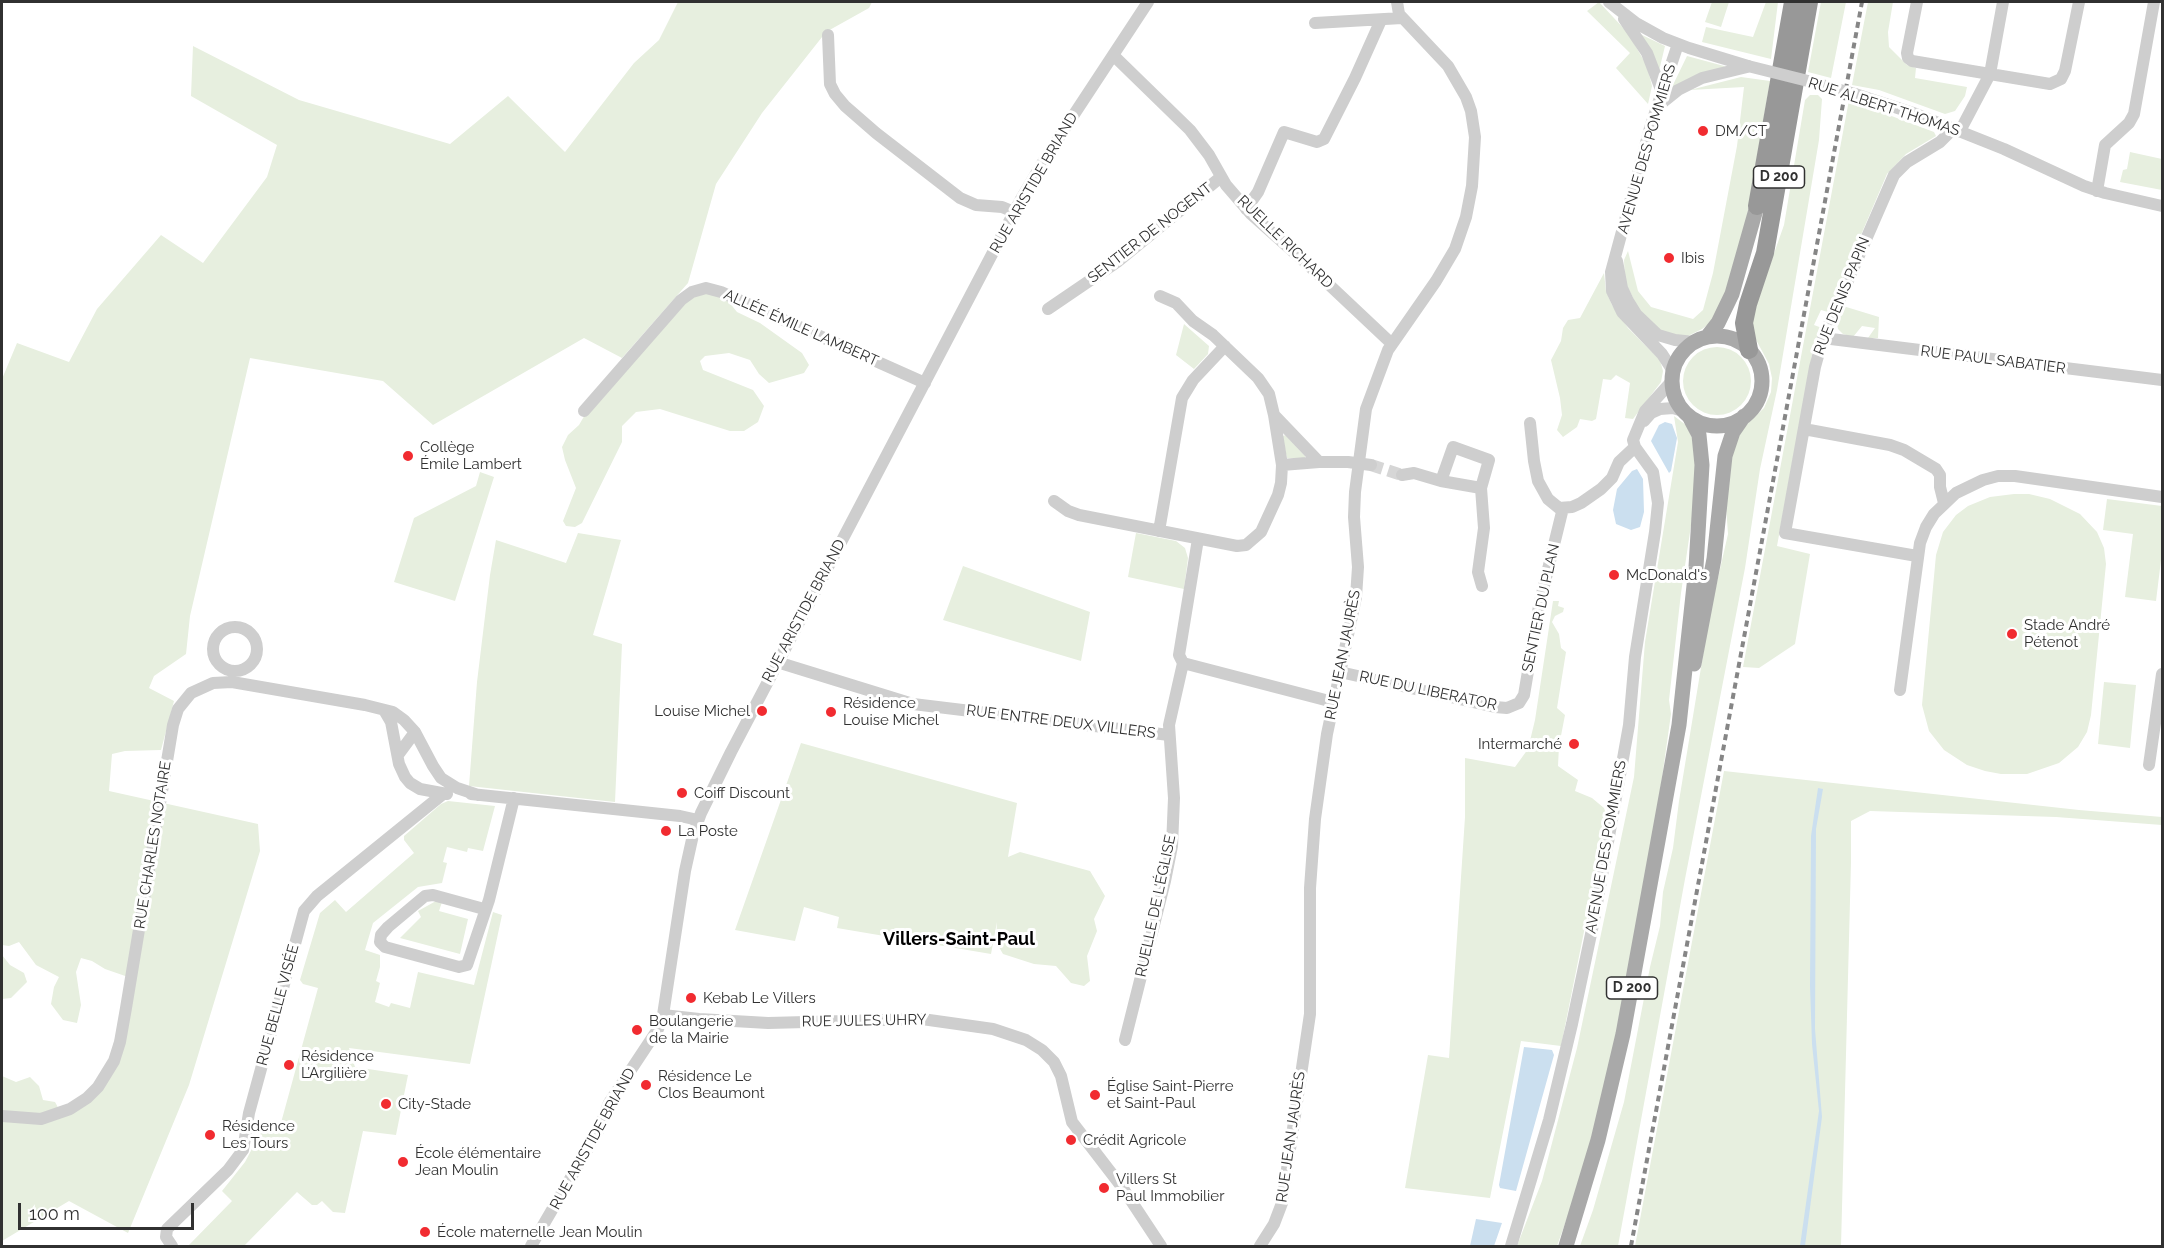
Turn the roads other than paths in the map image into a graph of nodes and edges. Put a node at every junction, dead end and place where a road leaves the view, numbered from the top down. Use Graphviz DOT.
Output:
graph roads {
  1 [pos="1148,2"];
  2 [pos="1396,2"];
  3 [pos="1793,2"];
  4 [pos="1809,2"];
  5 [pos="1917,2"];
  6 [pos="2003,2"];
  7 [pos="2079,2"];
  8 [pos="2154,2"];
  9 [pos="1613,5"];
  10 [pos="1402,18"];
  11 [pos="1381,20"];
  12 [pos="1315,23"];
  13 [pos="828,35"];
  14 [pos="1678,44"];
  15 [pos="1113,55"];
  16 [pos="1748,66"];
  17 [pos="1990,74"];
  18 [pos="1662,92"];
  19 [pos="1657,106"];
  20 [pos="1957,130"];
  21 [pos="1221,177"];
  22 [pos="2097,190"];
  23 [pos="1757,206"];
  24 [pos="2163,206"];
  25 [pos="1246,209"];
  26 [pos="1014,212"];
  27 [pos="1616,254"];
  28 [pos="1160,296"];
  29 [pos="1048,309"];
  30 [pos="1823,338"];
  31 [pos="1700,340"];
  32 [pos="1392,344"];
  33 [pos="1225,346"];
  34 [pos="1749,350"];
  35 [pos="1672,376"];
  36 [pos="2163,380"];
  37 [pos="925,383"];
  38 [pos="584,411"];
  39 [pos="1686,414"];
  40 [pos="1274,415"];
  41 [pos="1744,416"];
  42 [pos="1530,423"];
  43 [pos="1804,429"];
  44 [pos="1636,432"];
  45 [pos="1635,447"];
  46 [pos="1319,462"];
  47 [pos="1358,463"];
  48 [pos="1282,465"];
  49 [pos="1371,465"];
  50 [pos="1402,474"];
  51 [pos="1441,481"];
  52 [pos="1481,488"];
  53 [pos="2163,497"];
  54 [pos="1053,501"];
  55 [pos="1944,503"];
  56 [pos="1563,508"];
  57 [pos="1159,531"];
  58 [pos="1198,539"];
  59 [pos="1917,556"];
  60 [pos="1482,586"];
  61 [pos="777,662"];
  62 [pos="1183,663"];
  63 [pos="1340,672"];
  64 [pos="2163,674"];
  65 [pos="1900,690"];
  66 [pos="1333,702"];
  67 [pos="1516,705"];
  68 [pos="384,710"];
  69 [pos="1678,725"];
  70 [pos="415,732"];
  71 [pos="1169,735"];
  72 [pos="398,755"];
  73 [pos="2150,765"];
  74 [pos="443,794"];
  75 [pos="478,795"];
  76 [pos="514,798"];
  77 [pos="698,820"];
  78 [pos="484,909"];
  79 [pos="663,1015"];
  80 [pos="1125,1040"];
  81 [pos="2,1116"];
  82 [pos="172,1246"];
  83 [pos="531,1246"];
  84 [pos="1161,1246"];
  85 [pos="1260,1246"];
  86 [pos="1510,1246"];
  87 [pos="1566,1246"];
  1 -- 15 [label="street, RUE ARISTIDE BRIAND"];
  2 -- 10 [label="street, RUE JEAN JAURÈS"];
  3 -- 23 [label="highway, D 200"];
  4 -- 34 [label="highway, D 200"];
  5 -- 17 [label="street"];
  6 -- 17 [label="street"];
  7 -- 17 [label="street"];
  8 -- 22 [label="street"];
  9 -- 14 [label="street, RUE ALBERT THOMAS"];
  9 -- 18 [label="street"];
  10 -- 11 [label="street"];
  10 -- 32 [label="street, RUE JEAN JAURÈS"];
  11 -- 12 [label="street"];
  11 -- 25 [label="street"];
  13 -- 26 [label="street"];
  14 -- 16 [label="street, RUE ALBERT THOMAS"];
  14 -- 18 [label="street, AVENUE DES POMMIERS"];
  15 -- 21 [label="street, RUELLE RICHARD"];
  15 -- 26 [label="street, RUE ARISTIDE BRIAND"];
  16 -- 19 [label="street"];
  16 -- 20 [label="street, RUE ALBERT THOMAS, bridge"];
  17 -- 20 [label="street"];
  18 -- 19 [label="street, AVENUE DES POMMIERS"];
  19 -- 27 [label="street, AVENUE DES POMMIERS"];
  20 -- 22 [label="street, RUE ALBERT THOMAS"];
  20 -- 30 [label="street, RUE DENIS PAPIN"];
  21 -- 25 [label="street, RUELLE RICHARD"];
  21 -- 29 [label="street, SENTIER DE NOGENT"];
  22 -- 24 [label="street, RUE ALBERT THOMAS"];
  23 -- 31 [label="main road, D 200"];
  25 -- 32 [label="street, RUELLE RICHARD"];
  26 -- 37 [label="street, RUE ARISTIDE BRIAND"];
  27 -- 31 [label="street, AVENUE DES POMMIERS"];
  27 -- 35 [label="street, AVENUE DES POMMIERS"];
  28 -- 33 [label="street"];
  30 -- 36 [label="street, RUE PAUL SABATIER"];
  30 -- 43 [label="street, RUE DENIS PAPIN"];
  31 -- 34 [label="main road"];
  31 -- 35 [label="main road"];
  32 -- 47 [label="street, RUE JEAN JAURÈS"];
  33 -- 40 [label="street"];
  33 -- 57 [label="street"];
  34 -- 41 [label="main road"];
  35 -- 39 [label="main road"];
  35 -- 44 [label="street"];
  37 -- 38 [label="street, ALLÉE ÉMILE LAMBERT"];
  37 -- 61 [label="street, RUE ARISTIDE BRIAND"];
  39 -- 41 [label="main road"];
  39 -- 44 [label="street"];
  39 -- 69 [label="main road, D 200"];
  40 -- 46 [label="street"];
  40 -- 48 [label="street"];
  41 -- 69 [label="main road, D 200"];
  42 -- 56 [label="street"];
  43 -- 55 [label="street"];
  43 -- 59 [label="street, RUE DENIS PAPIN"];
  44 -- 45 [label="street"];
  45 -- 56 [label="street"];
  45 -- 86 [label="street, AVENUE DES POMMIERS"];
  46 -- 47 [label="street"];
  46 -- 48 [label="street"];
  47 -- 49 [label="street"];
  47 -- 63 [label="street, RUE JEAN JAURÈS"];
  48 -- 58 [label="street"];
  50 -- 51 [label="street"];
  51 -- 52 [label="street"];
  51 -- 52 [label="street"];
  52 -- 60 [label="street"];
  53 -- 55 [label="street"];
  54 -- 57 [label="street"];
  55 -- 59 [label="street"];
  56 -- 67 [label="street, SENTIER DU PLAN"];
  57 -- 58 [label="street"];
  58 -- 62 [label="street, RUE ENTRE DEUX VILLERS"];
  59 -- 65 [label="street"];
  61 -- 71 [label="street, RUE ENTRE DEUX VILLERS"];
  61 -- 77 [label="street, RUE ARISTIDE BRIAND"];
  62 -- 66 [label="street"];
  62 -- 71 [label="street, RUE ENTRE DEUX VILLERS"];
  63 -- 66 [label="street, RUE JEAN JAURÈS"];
  63 -- 67 [label="street, RUE DU LIBERATOR"];
  64 -- 73 [label="street"];
  66 -- 85 [label="street, RUE JEAN JAURÈS"];
  68 -- 70 [label="street, RUE CHARLES NOTAIRE"];
  68 -- 72 [label="street, RUE CHARLES NOTAIRE"];
  68 -- 81 [label="street, RUE CHARLES NOTAIRE"];
  69 -- 87 [label="main road, D 200"];
  70 -- 72 [label="street"];
  70 -- 75 [label="street, RUE CHARLES NOTAIRE"];
  71 -- 80 [label="street, RUELLE DE L'ÉGLISE"];
  72 -- 74 [label="street, RUE CHARLES NOTAIRE"];
  74 -- 75 [label="street, RUE CHARLES NOTAIRE"];
  74 -- 82 [label="street, RUE BELLE VISÉE"];
  75 -- 76 [label="street, RUE CHARLES NOTAIRE"];
  76 -- 77 [label="street, RUE CHARLES NOTAIRE"];
  76 -- 78 [label="street"];
  77 -- 79 [label="street, RUE ARISTIDE BRIAND"];
  78 -- 78 [label="street"];
  79 -- 83 [label="street, RUE ARISTIDE BRIAND"];
  79 -- 84 [label="street, RUE JULES UHRY"];
}
